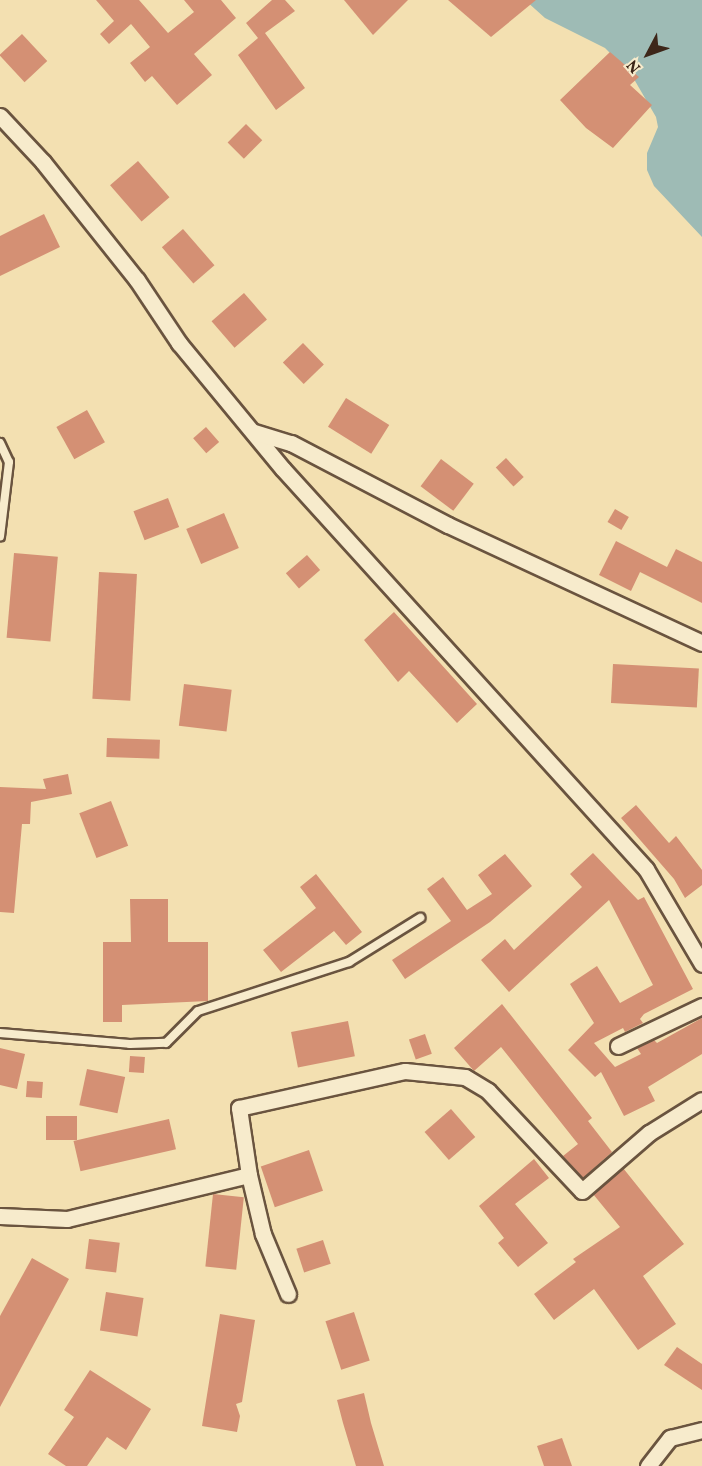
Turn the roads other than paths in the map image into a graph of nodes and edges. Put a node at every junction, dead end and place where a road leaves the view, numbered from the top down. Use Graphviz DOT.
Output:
graph roads {
  1 [pos="0,116"];
  2 [pos="254,432"];
  3 [pos="0,443"];
  4 [pos="0,536"];
  5 [pos="702,643"];
  6 [pos="420,918"];
  7 [pos="702,964"];
  8 [pos="702,1006"];
  9 [pos="0,1033"];
  10 [pos="618,1046"];
  11 [pos="702,1100"];
  12 [pos="249,1175"];
  13 [pos="0,1216"];
  14 [pos="288,1294"];
  15 [pos="702,1430"];
  16 [pos="648,1466"];
  1 -- 2 [label="street"];
  2 -- 5 [label="street"];
  2 -- 7 [label="street"];
  3 -- 4 [label="lane"];
  6 -- 9 [label="lane"];
  8 -- 10 [label="street"];
  11 -- 12 [label="street"];
  12 -- 13 [label="street"];
  12 -- 14 [label="street"];
  15 -- 16 [label="street"];
}
